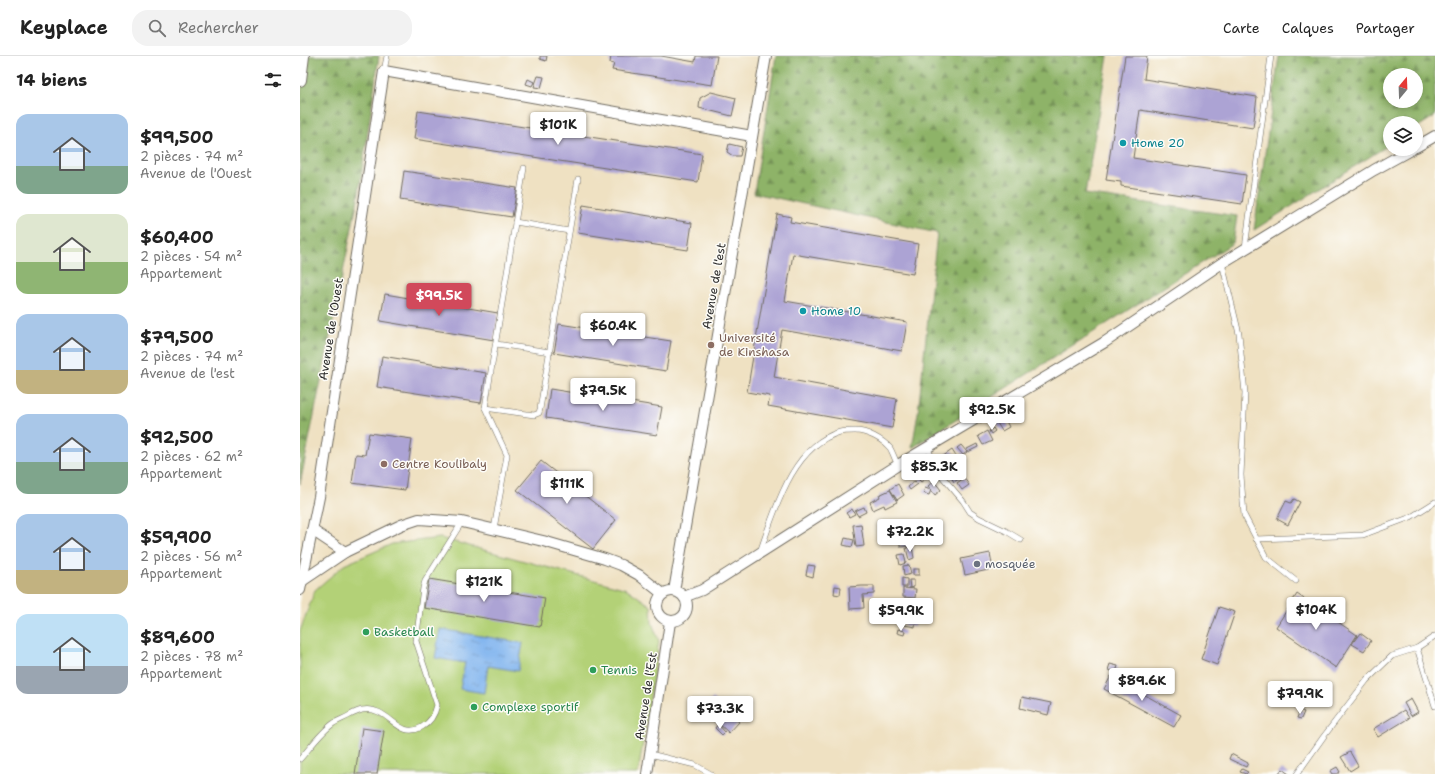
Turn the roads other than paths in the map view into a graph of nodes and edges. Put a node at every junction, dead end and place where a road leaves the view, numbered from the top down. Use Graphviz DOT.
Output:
graph roads {
  1 [pos="304,56"];
  2 [pos="387,56"];
  3 [pos="766,56"];
  4 [pos="1271,56"];
  5 [pos="384,71"];
  6 [pos="300,80"];
  7 [pos="752,136"];
  8 [pos="1435,136"];
  9 [pos="1423,143"];
  10 [pos="1399,156"];
  11 [pos="524,168"];
  12 [pos="578,179"];
  13 [pos="515,222"];
  14 [pos="569,231"];
  15 [pos="1245,249"];
  16 [pos="1222,263"];
  17 [pos="496,344"];
  18 [pos="550,352"];
  19 [pos="485,408"];
  20 [pos="927,447"];
  21 [pos="898,465"];
  22 [pos="1435,502"];
  23 [pos="462,522"];
  24 [pos="312,530"];
  25 [pos="494,530"];
  26 [pos="1256,539"];
  27 [pos="1021,540"];
  28 [pos="345,552"];
  29 [pos="760,552"];
  30 [pos="1296,581"];
  31 [pos="301,586"];
  32 [pos="674,590"];
  33 [pos="663,594"];
  34 [pos="684,597"];
  35 [pos="670,622"];
  36 [pos="1435,636"];
  37 [pos="1418,648"];
  38 [pos="1435,706"];
  39 [pos="650,754"];
  40 [pos="300,759"];
  41 [pos="647,774"];
  42 [pos="711,774"];
  43 [pos="1297,774"];
  1 -- 6 [label="street"];
  2 -- 5 [label="lane"];
  3 -- 7 [label="street, Avenue de l'est"];
  4 -- 15 [label="lane"];
  5 -- 7 [label="street"];
  5 -- 24 [label="street, Avenue de l'Ouest"];
  7 -- 32 [label="street, Avenue de l'est"];
  8 -- 9 [label="street"];
  10 -- 15 [label="street"];
  11 -- 13 [label="lane"];
  12 -- 14 [label="lane"];
  13 -- 14 [label="lane"];
  13 -- 17 [label="lane"];
  14 -- 18 [label="lane"];
  15 -- 16 [label="street"];
  16 -- 20 [label="street"];
  16 -- 26 [label="lane"];
  17 -- 18 [label="lane"];
  17 -- 19 [label="lane"];
  18 -- 19 [label="lane"];
  19 -- 25 [label="lane"];
  20 -- 21 [label="street"];
  20 -- 27 [label="lane"];
  21 -- 29 [label="street"];
  21 -- 29 [label="lane"];
  22 -- 26 [label="lane"];
  23 -- 25 [label="street"];
  23 -- 28 [label="street"];
  23 -- 40 [label="lane"];
  24 -- 28 [label="street"];
  24 -- 31 [label="street, Avenue de l'Ouest"];
  25 -- 33 [label="street"];
  26 -- 30 [label="lane"];
  28 -- 31 [label="street"];
  29 -- 34 [label="street"];
  32 -- 33 [label="street"];
  32 -- 34 [label="street"];
  33 -- 35 [label="street"];
  34 -- 35 [label="street"];
  35 -- 39 [label="street, Avenue de l'Est"];
  36 -- 37 [label="lane"];
  37 -- 38 [label="lane"];
  37 -- 43 [label="lane"];
  39 -- 41 [label="street, Avenue de l'Est"];
  39 -- 42 [label="lane"];
}
